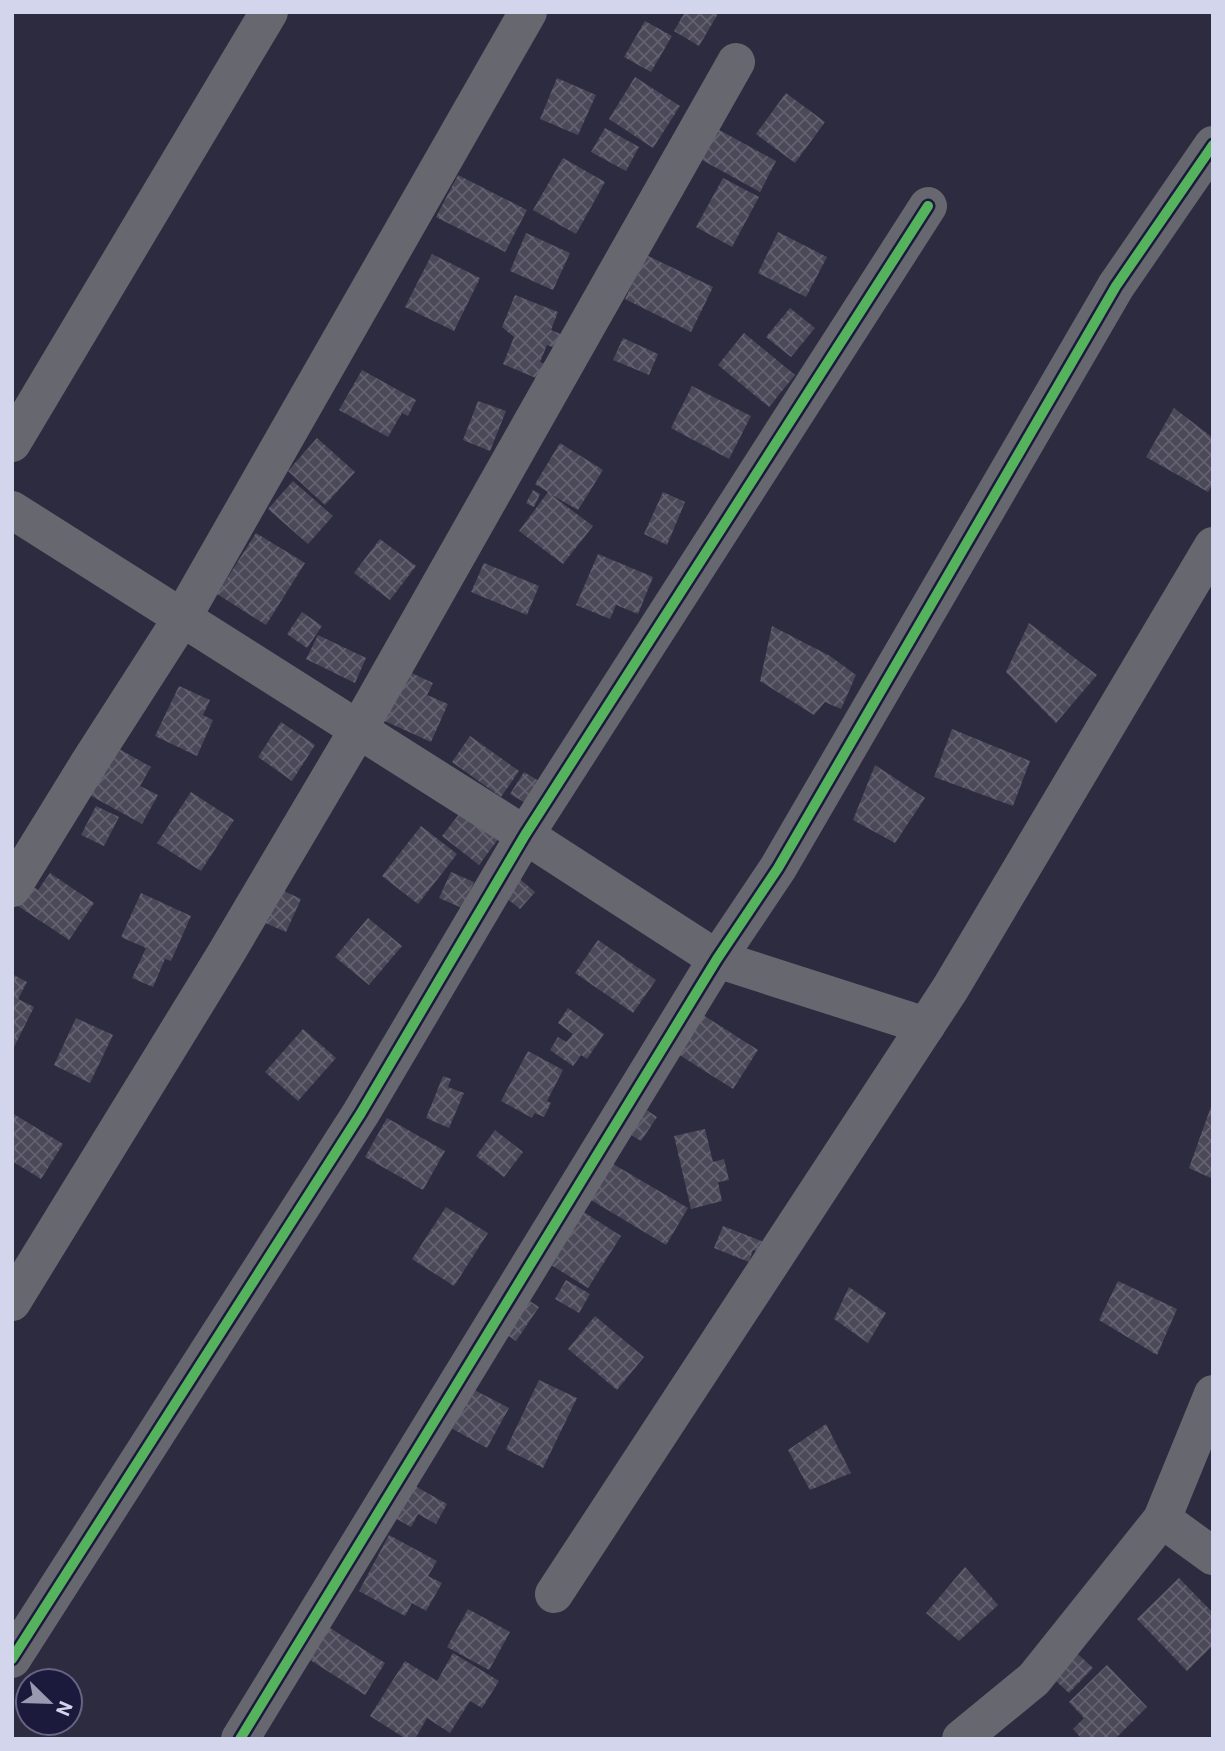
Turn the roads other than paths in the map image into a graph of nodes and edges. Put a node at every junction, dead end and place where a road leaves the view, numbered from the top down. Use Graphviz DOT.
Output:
graph roads {
  1 [pos="269,12"];
  2 [pos="528,12"];
  3 [pos="736,62"];
  4 [pos="1213,145"];
  5 [pos="928,206"];
  6 [pos="12,443"];
  7 [pos="12,510"];
  8 [pos="1213,546"];
  9 [pos="182,618"];
  10 [pos="358,730"];
  11 [pos="525,835"];
  12 [pos="12,888"];
  13 [pos="717,960"];
  14 [pos="926,1026"];
  15 [pos="12,1302"];
  16 [pos="1213,1394"];
  17 [pos="1162,1519"];
  18 [pos="1213,1556"];
  19 [pos="554,1594"];
  20 [pos="12,1659"];
  21 [pos="240,1739"];
  22 [pos="961,1739"];
  1 -- 6 [label="street"];
  2 -- 9 [label="street"];
  3 -- 10 [label="street"];
  4 -- 13 [label="street"];
  5 -- 11 [label="street"];
  7 -- 9 [label="street"];
  8 -- 14 [label="street"];
  9 -- 10 [label="street"];
  9 -- 12 [label="street"];
  10 -- 11 [label="street"];
  10 -- 15 [label="street"];
  11 -- 13 [label="street"];
  11 -- 20 [label="street"];
  13 -- 14 [label="street"];
  13 -- 21 [label="street"];
  14 -- 19 [label="street"];
  16 -- 17 [label="street"];
  17 -- 18 [label="street"];
  17 -- 22 [label="street"];
}
